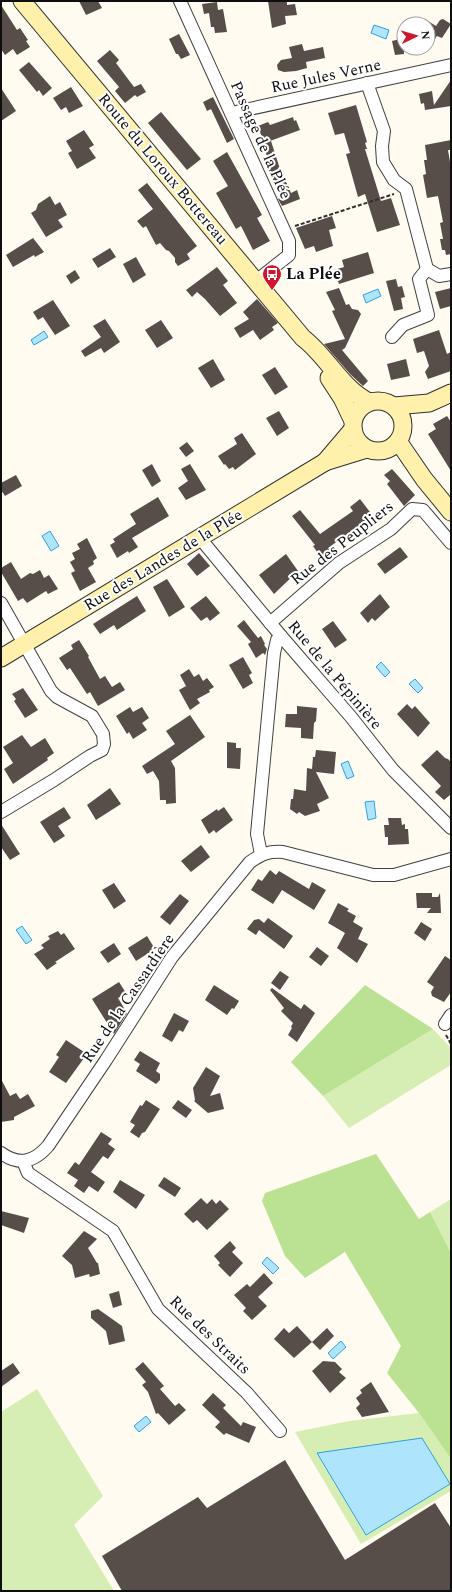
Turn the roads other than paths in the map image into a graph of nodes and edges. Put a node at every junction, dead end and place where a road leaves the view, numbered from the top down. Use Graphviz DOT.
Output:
graph roads {
  1 [pos="22,1"];
  2 [pos="180,1"];
  3 [pos="451,65"];
  4 [pos="368,83"];
  5 [pos="231,113"];
  6 [pos="427,269"];
  7 [pos="451,274"];
  8 [pos="256,281"];
  9 [pos="392,337"];
  10 [pos="303,338"];
  11 [pos="451,393"];
  12 [pos="369,402"];
  13 [pos="429,403"];
  14 [pos="394,406"];
  15 [pos="403,424"];
  16 [pos="353,425"];
  17 [pos="394,445"];
  18 [pos="367,449"];
  19 [pos="325,462"];
  20 [pos="451,512"];
  21 [pos="199,537"];
  22 [pos="451,543"];
  23 [pos="1,603"];
  24 [pos="270,623"];
  25 [pos="280,636"];
  26 [pos="23,644"];
  27 [pos="1,658"];
  28 [pos="1,812"];
  29 [pos="451,828"];
  30 [pos="261,854"];
  31 [pos="451,859"];
  32 [pos="1,1153"];
  33 [pos="23,1161"];
  34 [pos="280,1431"];
  1 -- 8 [label="main road, Route du Loroux Bottereau"];
  2 -- 5 [label="street, Passage de la Plée"];
  3 -- 4 [label="street, Rue Jules Verne"];
  4 -- 5 [label="street, Rue Jules Verne"];
  4 -- 6 [label="street"];
  5 -- 8 [label="street, Passage de la Plée"];
  6 -- 7 [label="street"];
  6 -- 9 [label="street"];
  8 -- 10 [label="main road, Route du Loroux Bottereau"];
  10 -- 12 [label="main road"];
  10 -- 16 [label="main road"];
  11 -- 13 [label="main road"];
  12 -- 14 [label="main road"];
  12 -- 16 [label="main road"];
  13 -- 14 [label="main road"];
  13 -- 15 [label="main road"];
  14 -- 15 [label="main road"];
  15 -- 17 [label="main road"];
  16 -- 18 [label="main road"];
  16 -- 19 [label="main road, Rue des Landes de la Plée"];
  17 -- 18 [label="main road"];
  17 -- 20 [label="main road"];
  18 -- 19 [label="main road, Rue des Landes de la Plée"];
  19 -- 21 [label="main road, Rue des Landes de la Plée"];
  21 -- 24 [label="street, Rue de la Pépinière"];
  21 -- 26 [label="main road, Rue des Landes de la Plée"];
  22 -- 24 [label="street, Rue des Peupliers"];
  23 -- 26 [label="street"];
  24 -- 25 [label="street, Rue de la Pépinière"];
  25 -- 29 [label="street, Rue de la Pépinière"];
  25 -- 30 [label="street"];
  26 -- 27 [label="main road, Rue des Landes de la Plée"];
  26 -- 28 [label="street"];
  30 -- 31 [label="street"];
  30 -- 33 [label="street, Rue de la Cassardière"];
  32 -- 33 [label="street"];
  33 -- 34 [label="street, Rue des Straits"];
}
